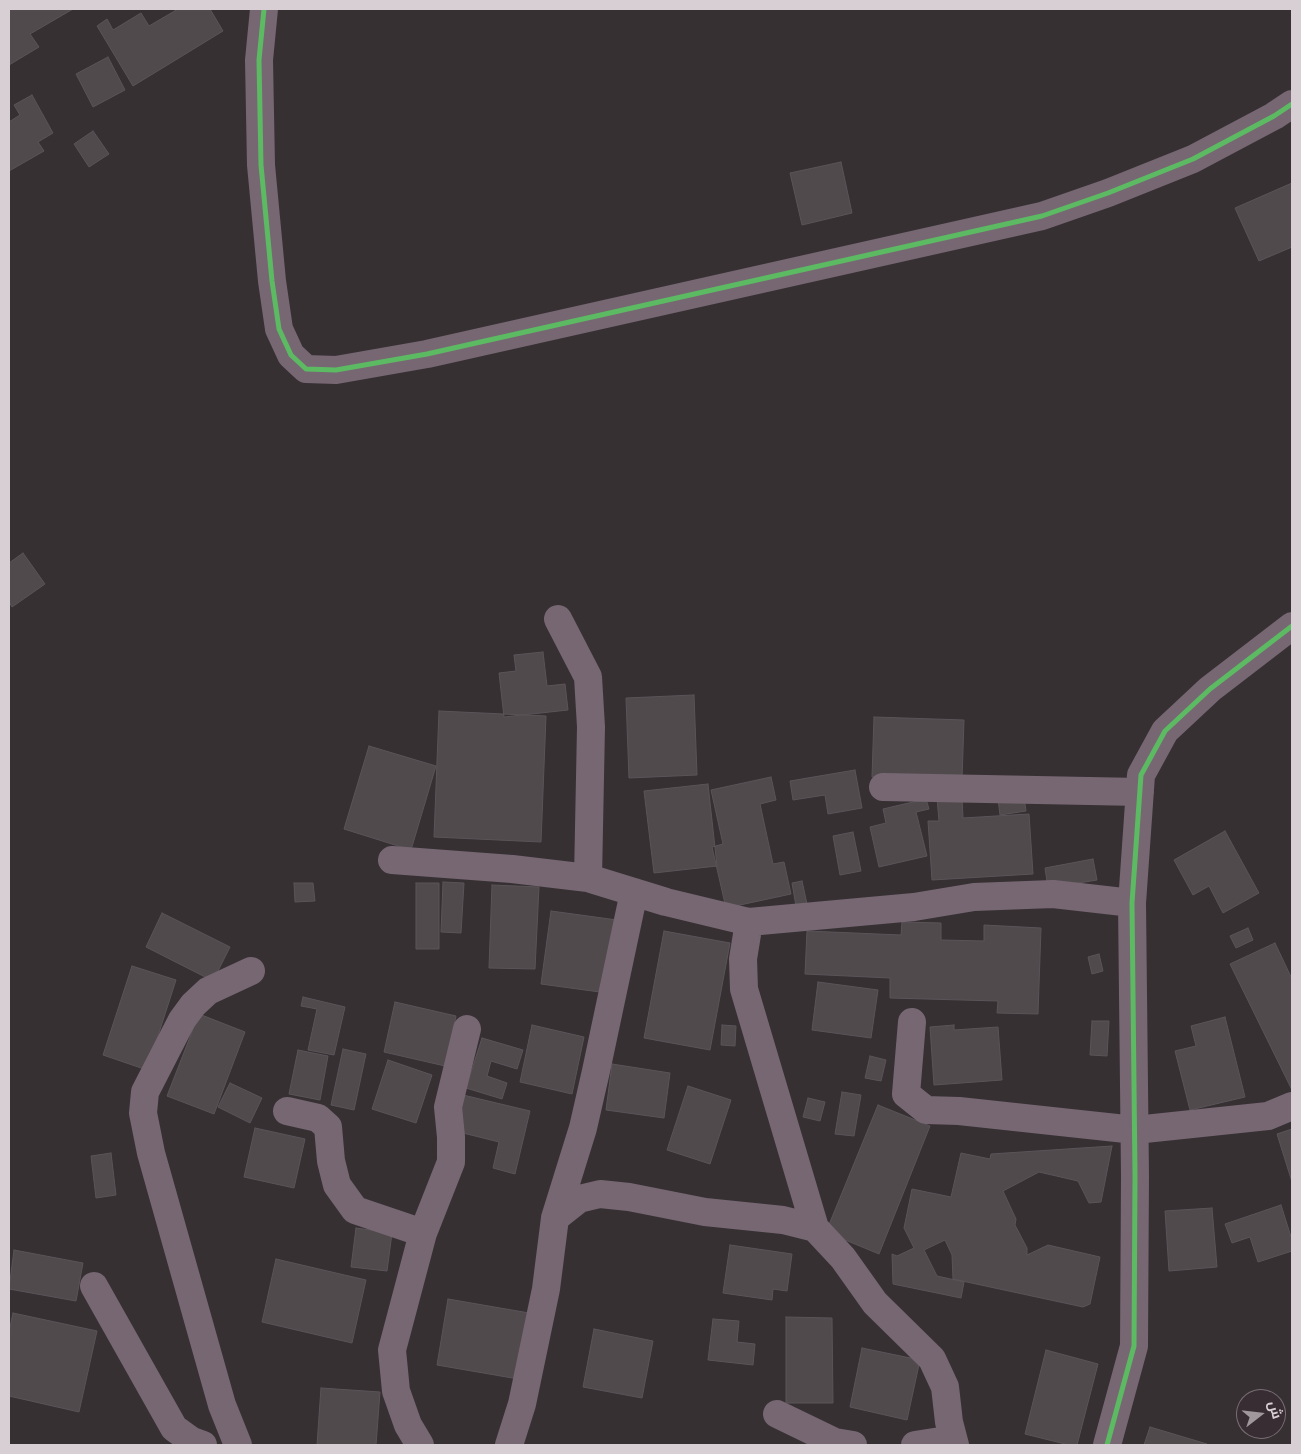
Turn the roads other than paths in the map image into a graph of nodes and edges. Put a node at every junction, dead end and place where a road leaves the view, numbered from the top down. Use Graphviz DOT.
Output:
graph roads {
  1 [pos="264,9"];
  2 [pos="1292,104"];
  3 [pos="558,619"];
  4 [pos="1292,626"];
  5 [pos="883,787"];
  6 [pos="1140,792"];
  7 [pos="392,860"];
  8 [pos="588,878"];
  9 [pos="634,892"];
  10 [pos="1132,903"];
  11 [pos="749,922"];
  12 [pos="251,971"];
  13 [pos="912,1022"];
  14 [pos="468,1029"];
  15 [pos="1292,1106"];
  16 [pos="286,1111"];
  17 [pos="1135,1130"];
  18 [pos="555,1218"];
  19 [pos="815,1228"];
  20 [pos="422,1233"];
  21 [pos="94,1286"];
  22 [pos="778,1414"];
  23 [pos="954,1442"];
  24 [pos="203,1445"];
  25 [pos="238,1445"];
  26 [pos="420,1445"];
  27 [pos="509,1445"];
  28 [pos="853,1445"];
  29 [pos="915,1445"];
  30 [pos="1107,1445"];
  1 -- 2 [label="street"];
  3 -- 8 [label="street"];
  4 -- 6 [label="street"];
  5 -- 6 [label="street"];
  6 -- 10 [label="street"];
  7 -- 8 [label="street"];
  8 -- 9 [label="street"];
  9 -- 11 [label="street"];
  9 -- 18 [label="street"];
  10 -- 11 [label="street"];
  10 -- 17 [label="street"];
  11 -- 19 [label="street"];
  12 -- 25 [label="street"];
  13 -- 17 [label="street"];
  14 -- 20 [label="street"];
  15 -- 17 [label="street"];
  16 -- 20 [label="street"];
  17 -- 30 [label="street"];
  18 -- 19 [label="street"];
  18 -- 27 [label="street"];
  19 -- 23 [label="street"];
  20 -- 26 [label="street"];
  21 -- 24 [label="street"];
  22 -- 28 [label="street"];
  23 -- 29 [label="street"];
}
